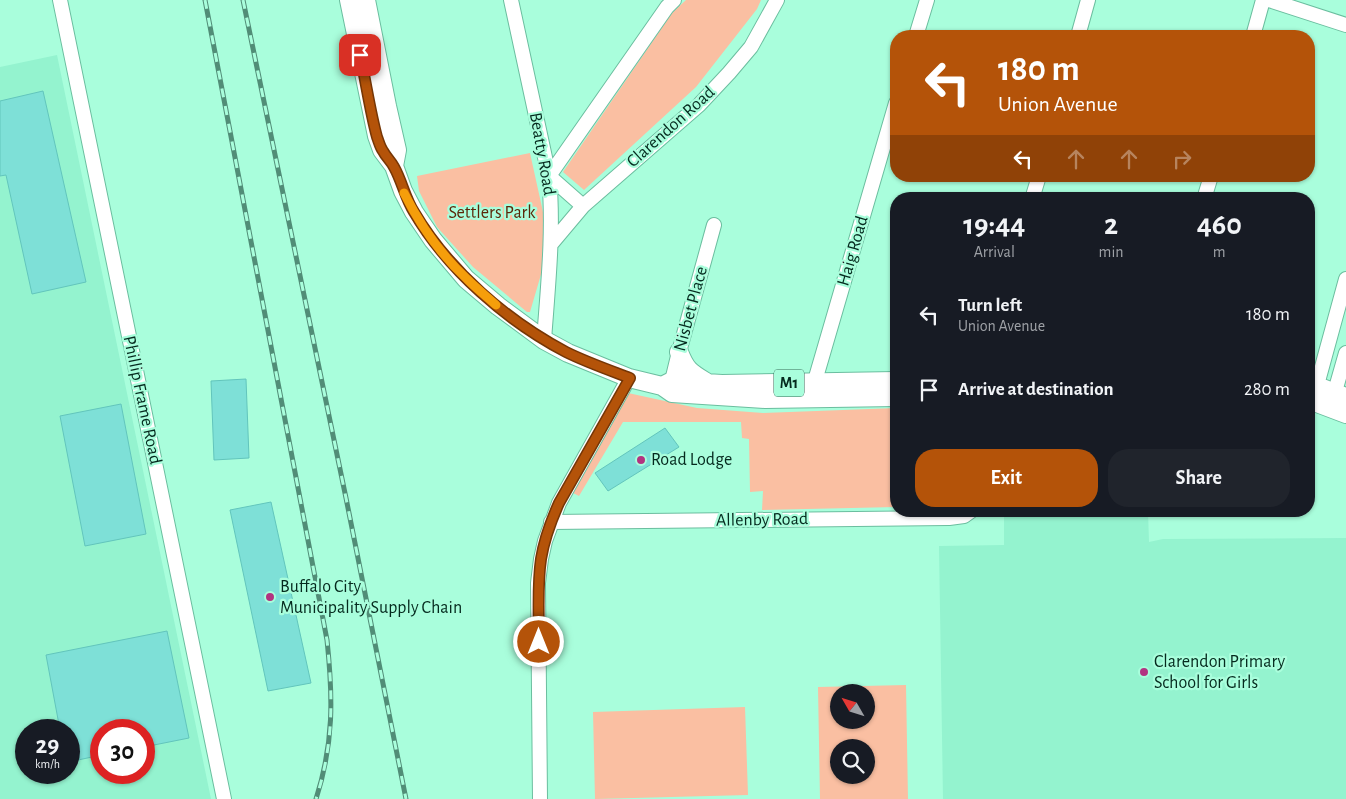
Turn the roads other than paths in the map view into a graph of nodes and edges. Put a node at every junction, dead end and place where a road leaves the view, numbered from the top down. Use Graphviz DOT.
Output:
graph roads {
  1 [pos="60,0"];
  2 [pos="350,0"];
  3 [pos="366,0"];
  4 [pos="511,0"];
  5 [pos="778,0"];
  6 [pos="927,0"];
  7 [pos="1088,0"];
  8 [pos="1263,0"];
  9 [pos="1269,0"];
  10 [pos="668,2"];
  11 [pos="1346,25"];
  12 [pos="918,30"];
  13 [pos="1080,30"];
  14 [pos="1254,30"];
  15 [pos="890,124"];
  16 [pos="394,166"];
  17 [pos="549,176"];
  18 [pos="583,206"];
  19 [pos="714,225"];
  20 [pos="551,244"];
  21 [pos="1346,279"];
  22 [pos="544,340"];
  23 [pos="679,352"];
  24 [pos="1346,353"];
  25 [pos="630,378"];
  26 [pos="890,382"];
  27 [pos="706,383"];
  28 [pos="1315,383"];
  29 [pos="669,387"];
  30 [pos="812,390"];
  31 [pos="1315,394"];
  32 [pos="890,396"];
  33 [pos="1339,403"];
  34 [pos="956,517"];
  35 [pos="551,522"];
  36 [pos="224,799"];
  37 [pos="540,799"];
  1 -- 36 [label="street, Phillip Frame Road"];
  2 -- 16 [label="main road, M1"];
  3 -- 16 [label="main road, M1"];
  4 -- 17 [label="street, Beatty Road"];
  5 -- 18 [label="street, Clarendon Road"];
  6 -- 12 [label="street"];
  7 -- 13 [label="street"];
  8 -- 14 [label="street"];
  9 -- 11 [label="street"];
  10 -- 17 [label="street"];
  15 -- 30 [label="street, Haig Road"];
  16 -- 22 [label="main road, M1"];
  17 -- 18 [label="street"];
  17 -- 20 [label="street, Beatty Road"];
  18 -- 20 [label="street, Clarendon Road"];
  19 -- 23 [label="street, Nisbet Place"];
  20 -- 22 [label="street, Beatty Road"];
  21 -- 28 [label="street"];
  22 -- 25 [label="main road, M1"];
  23 -- 27 [label="main road"];
  23 -- 29 [label="street, Nisbet Place"];
  24 -- 33 [label="street"];
  25 -- 29 [label="main road, M1"];
  25 -- 35 [label="street"];
  26 -- 30 [label="main road, M1"];
  27 -- 29 [label="main road, M1"];
  27 -- 30 [label="main road, M1"];
  29 -- 30 [label="main road, M1"];
  30 -- 32 [label="main road, M1"];
  31 -- 33 [label="main road"];
  34 -- 35 [label="street, Allenby Road"];
  35 -- 37 [label="street"];
}
